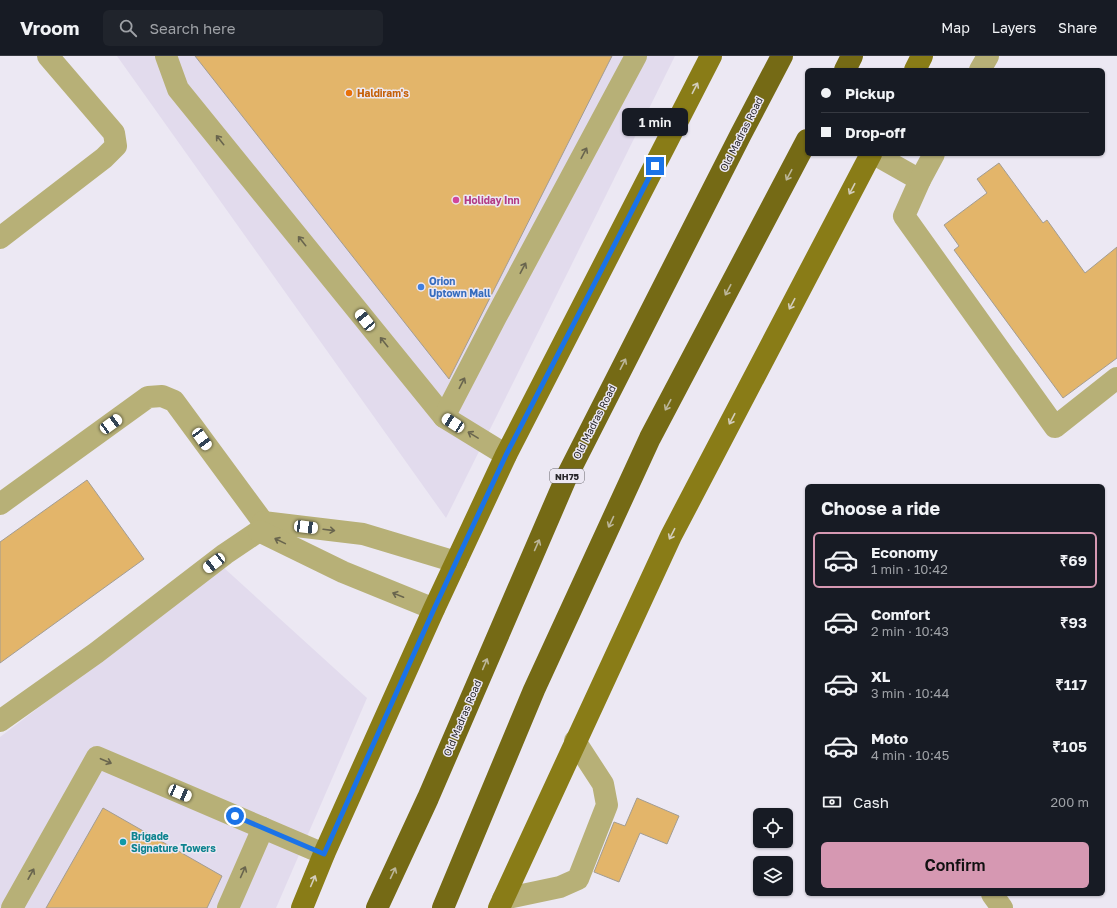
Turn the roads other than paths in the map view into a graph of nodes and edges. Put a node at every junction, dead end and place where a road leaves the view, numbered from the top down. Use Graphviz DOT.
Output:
graph roads {
  1 [pos="48,56"];
  2 [pos="166,56"];
  3 [pos="636,56"];
  4 [pos="711,56"];
  5 [pos="782,56"];
  6 [pos="852,56"];
  7 [pos="922,56"];
  8 [pos="988,56"];
  9 [pos="846,68"];
  10 [pos="916,68"];
  11 [pos="981,68"];
  12 [pos="805,144"];
  13 [pos="870,156"];
  14 [pos="878,156"];
  15 [pos="933,156"];
  16 [pos="920,180"];
  17 [pos="0,238"];
  18 [pos="1117,378"];
  19 [pos="444,417"];
  20 [pos="506,455"];
  21 [pos="0,504"];
  22 [pos="261,526"];
  23 [pos="456,562"];
  24 [pos="434,609"];
  25 [pos="0,721"];
  26 [pos="575,741"];
  27 [pos="263,828"];
  28 [pos="324,854"];
  29 [pos="993,896"];
  30 [pos="501,904"];
  31 [pos="12,908"];
  32 [pos="228,908"];
  33 [pos="302,908"];
  34 [pos="377,908"];
  35 [pos="442,908"];
  36 [pos="1002,908"];
  1 -- 17 [label="street"];
  19 -- 2 [label="street, one-way"];
  19 -- 3 [label="street, one-way"];
  20 -- 4 [label="main road, one-way"];
  34 -- 5 [label="highway, Old Madras Road / NH75, one-way"];
  6 -- 9 [label="highway"];
  7 -- 10 [label="main road"];
  8 -- 11 [label="street"];
  12 -- 35 [label="highway, one-way"];
  13 -- 26 [label="main road, one-way"];
  14 -- 16 [label="street"];
  15 -- 16 [label="street"];
  16 -- 18 [label="street"];
  20 -- 19 [label="street, one-way"];
  20 -- 23 [label="main road"];
  21 -- 22 [label="street"];
  22 -- 23 [label="street, one-way"];
  24 -- 22 [label="street, one-way"];
  22 -- 25 [label="street"];
  23 -- 24 [label="main road"];
  24 -- 28 [label="main road"];
  26 -- 30 [label="main road"];
  26 -- 30 [label="street"];
  27 -- 28 [label="street"];
  31 -- 27 [label="street, one-way"];
  32 -- 27 [label="street, one-way"];
  33 -- 28 [label="main road, one-way"];
  29 -- 36 [label="street"];
}
